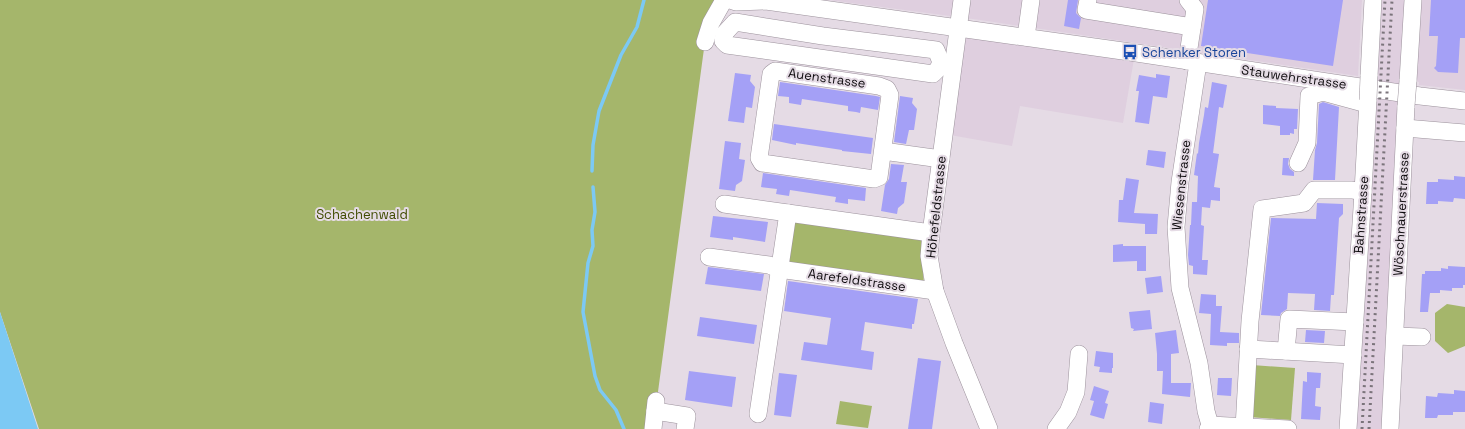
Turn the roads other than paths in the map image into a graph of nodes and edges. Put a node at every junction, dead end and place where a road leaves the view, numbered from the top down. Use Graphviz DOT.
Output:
graph roads {
  1 [pos="724,0"];
  2 [pos="730,0"];
  3 [pos="962,0"];
  4 [pos="1031,0"];
  5 [pos="1088,0"];
  6 [pos="1188,0"];
  7 [pos="1373,0"];
  8 [pos="1413,0"];
  9 [pos="819,6"];
  10 [pos="1192,27"];
  11 [pos="957,28"];
  12 [pos="824,36"];
  13 [pos="1026,37"];
  14 [pos="705,42"];
  15 [pos="1192,62"];
  16 [pos="1465,101"];
  17 [pos="1367,102"];
  18 [pos="1405,128"];
  19 [pos="1465,133"];
  20 [pos="883,151"];
  21 [pos="941,158"];
  22 [pos="1298,163"];
  23 [pos="1363,192"];
  24 [pos="724,204"];
  25 [pos="788,213"];
  26 [pos="931,233"];
  27 [pos="708,257"];
  28 [pos="779,269"];
  29 [pos="935,290"];
  30 [pos="1355,322"];
  31 [pos="1395,336"];
  32 [pos="1422,338"];
  33 [pos="1248,349"];
  34 [pos="1286,351"];
  35 [pos="1079,354"];
  36 [pos="1353,355"];
  37 [pos="758,414"];
  38 [pos="1209,427"];
  39 [pos="1244,428"];
  40 [pos="653,429"];
  41 [pos="685,429"];
  42 [pos="989,429"];
  43 [pos="1056,429"];
  44 [pos="1288,429"];
  45 [pos="1348,429"];
  46 [pos="1390,429"];
  1 -- 14 [label="street"];
  2 -- 9 [label="street, Stauwehrstrasse"];
  3 -- 11 [label="street, Höhefeldstrasse"];
  4 -- 13 [label="street"];
  5 -- 10 [label="street"];
  6 -- 10 [label="street, Wiesenstrasse"];
  7 -- 17 [label="street, Bahnstrasse, bridge"];
  8 -- 18 [label="street, Wöschnauerstrasse, bridge"];
  9 -- 11 [label="street, Stauwehrstrasse"];
  9 -- 12 [label="street"];
  10 -- 15 [label="street, Wiesenstrasse"];
  11 -- 13 [label="street, Stauwehrstrasse"];
  11 -- 21 [label="street, Höhefeldstrasse"];
  12 -- 12 [label="street"];
  13 -- 15 [label="street, Stauwehrstrasse"];
  15 -- 16 [label="street, Stauwehrstrasse"];
  15 -- 38 [label="street, Wiesenstrasse"];
  17 -- 22 [label="street"];
  17 -- 23 [label="street, Bahnstrasse"];
  18 -- 19 [label="street"];
  18 -- 31 [label="street, Wöschnauerstrasse"];
  20 -- 20 [label="street, Auenstrasse"];
  20 -- 21 [label="street"];
  21 -- 26 [label="street, Höhefeldstrasse"];
  23 -- 30 [label="street, Bahnstrasse"];
  23 -- 33 [label="street"];
  24 -- 25 [label="street"];
  25 -- 26 [label="street"];
  25 -- 28 [label="street"];
  26 -- 29 [label="street, Höhefeldstrasse"];
  27 -- 28 [label="street, Aarefeldstrasse"];
  28 -- 29 [label="street, Aarefeldstrasse"];
  28 -- 37 [label="street"];
  29 -- 42 [label="street, Höhefeldstrasse"];
  30 -- 34 [label="street"];
  30 -- 36 [label="street, Bahnstrasse"];
  31 -- 32 [label="street"];
  31 -- 46 [label="street, Wöschnauerstrasse"];
  33 -- 34 [label="street"];
  33 -- 39 [label="street"];
  34 -- 36 [label="street"];
  35 -- 43 [label="street"];
  36 -- 45 [label="street, Bahnstrasse"];
  38 -- 39 [label="street"];
  39 -- 44 [label="street"];
  40 -- 41 [label="street"];
}
